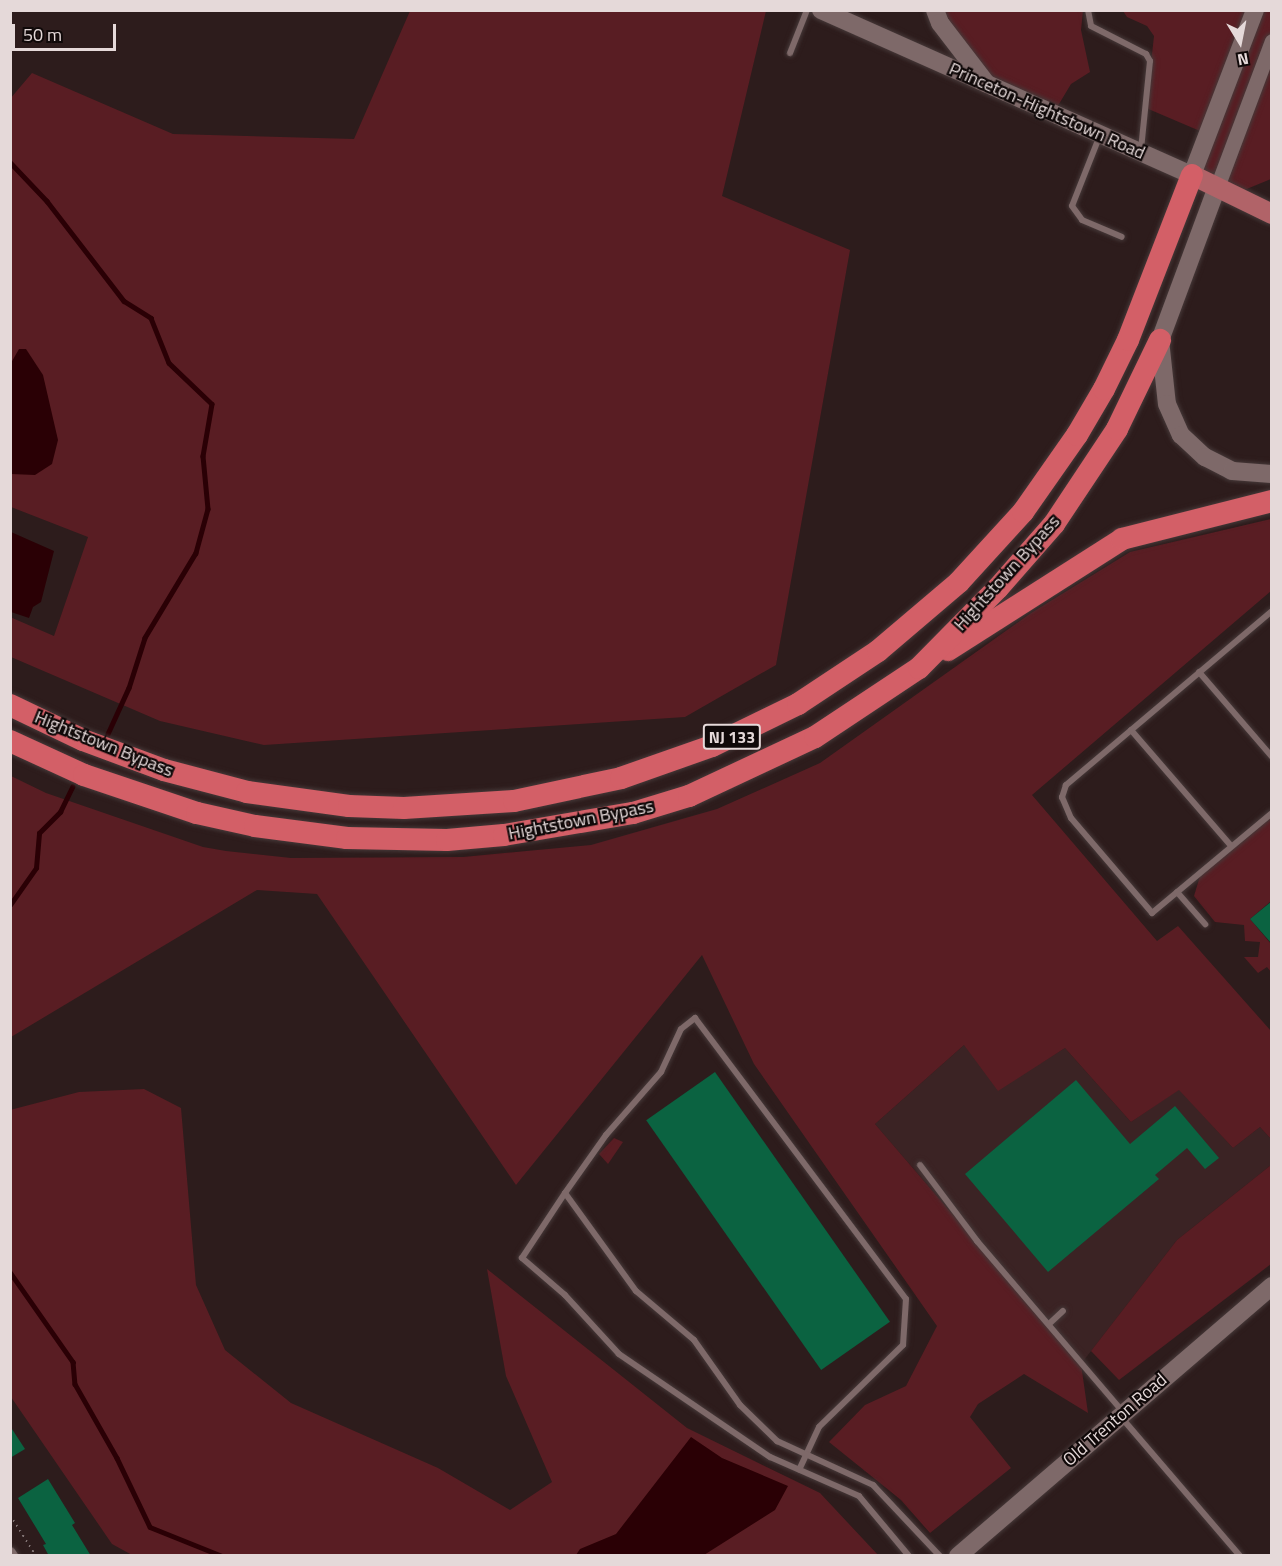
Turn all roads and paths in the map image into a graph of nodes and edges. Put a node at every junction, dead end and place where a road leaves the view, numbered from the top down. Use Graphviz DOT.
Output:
graph roads {
  1 [pos="807,10"];
  2 [pos="821,10"];
  3 [pos="935,10"];
  4 [pos="1088,10"];
  5 [pos="1255,10"];
  6 [pos="1272,41"];
  7 [pos="790,53"];
  8 [pos="988,84"];
  9 [pos="1101,135"];
  10 [pos="1140,153"];
  11 [pos="1192,175"];
  12 [pos="1217,187"];
  13 [pos="1272,214"];
  14 [pos="1122,237"];
  15 [pos="1160,340"];
  16 [pos="1272,474"];
  17 [pos="1272,501"];
  18 [pos="1272,611"];
  19 [pos="919,668"];
  20 [pos="1199,672"];
  21 [pos="10,705"];
  22 [pos="1131,730"];
  23 [pos="10,741"];
  24 [pos="1272,757"];
  25 [pos="1272,813"];
  26 [pos="1231,846"];
  27 [pos="1177,892"];
  28 [pos="1205,924"];
  29 [pos="920,1165"];
  30 [pos="566,1193"];
  31 [pos="1272,1286"];
  32 [pos="1063,1311"];
  33 [pos="1049,1324"];
  34 [pos="1122,1414"];
  35 [pos="809,1456"];
  36 [pos="799,1470"];
  37 [pos="10,1515"];
  38 [pos="36,1556"];
  39 [pos="909,1556"];
  40 [pos="940,1556"];
  41 [pos="958,1556"];
  42 [pos="1240,1556"];
  1 -- 7 [label="lane"];
  2 -- 8 [label="main road, Princeton-Hightstown Road"];
  3 -- 8 [label="main road"];
  4 -- 10 [label="lane"];
  5 -- 11 [label="main road"];
  6 -- 12 [label="street"];
  8 -- 9 [label="main road, Princeton-Hightstown Road"];
  9 -- 10 [label="main road, Princeton-Hightstown Road"];
  9 -- 14 [label="lane"];
  10 -- 11 [label="main road, Princeton-Hightstown Road"];
  11 -- 12 [label="main road, Princeton-Hightstown Road"];
  11 -- 21 [label="highway, Hightstown Bypass / NJ 133"];
  12 -- 13 [label="main road, Princeton-Hightstown Road"];
  12 -- 15 [label="main road, Hightstown Bypass / NJ 133"];
  15 -- 16 [label="main road"];
  15 -- 19 [label="highway, Hightstown Bypass / NJ 133"];
  17 -- 19 [label="highway"];
  18 -- 20 [label="lane"];
  19 -- 23 [label="highway, Hightstown Bypass / NJ 133"];
  20 -- 22 [label="lane"];
  20 -- 24 [label="lane"];
  22 -- 26 [label="lane"];
  22 -- 27 [label="lane"];
  25 -- 26 [label="lane"];
  26 -- 27 [label="lane"];
  27 -- 28 [label="lane"];
  29 -- 33 [label="lane"];
  30 -- 35 [label="lane"];
  30 -- 35 [label="lane"];
  30 -- 36 [label="lane"];
  31 -- 34 [label="main road, Old Trenton Road"];
  32 -- 33 [label="lane"];
  33 -- 34 [label="lane"];
  34 -- 41 [label="main road, Old Trenton Road"];
  34 -- 42 [label="lane"];
  35 -- 36 [label="lane"];
  35 -- 40 [label="lane"];
  36 -- 39 [label="lane"];
  37 -- 38 [label="path"];
}
